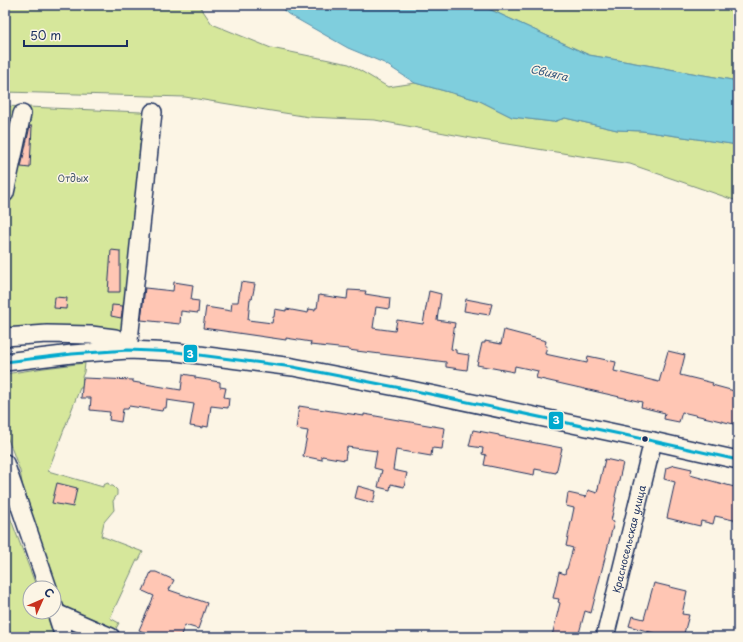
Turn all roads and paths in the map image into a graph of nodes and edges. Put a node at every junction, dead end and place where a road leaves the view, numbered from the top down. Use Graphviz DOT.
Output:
graph roads {
  1 [pos="152,112"];
  2 [pos="22,114"];
  3 [pos="5,193"];
  4 [pos="5,337"];
  5 [pos="124,350"];
  6 [pos="5,362"];
  7 [pos="653,441"];
  8 [pos="738,460"];
  9 [pos="5,463"];
  10 [pos="45,580"];
  11 [pos="62,613"];
  12 [pos="58,620"];
  13 [pos="64,637"];
  14 [pos="111,637"];
  15 [pos="605,637"];
  1 -- 5 [label="street"];
  2 -- 3 [label="street"];
  4 -- 5 [label="street"];
  5 -- 6 [label="street"];
  5 -- 7 [label="street"];
  7 -- 8 [label="street"];
  7 -- 15 [label="street, Красносельская улица"];
  9 -- 10 [label="street"];
  11 -- 14 [label="street"];
  12 -- 13 [label="street"];
}
